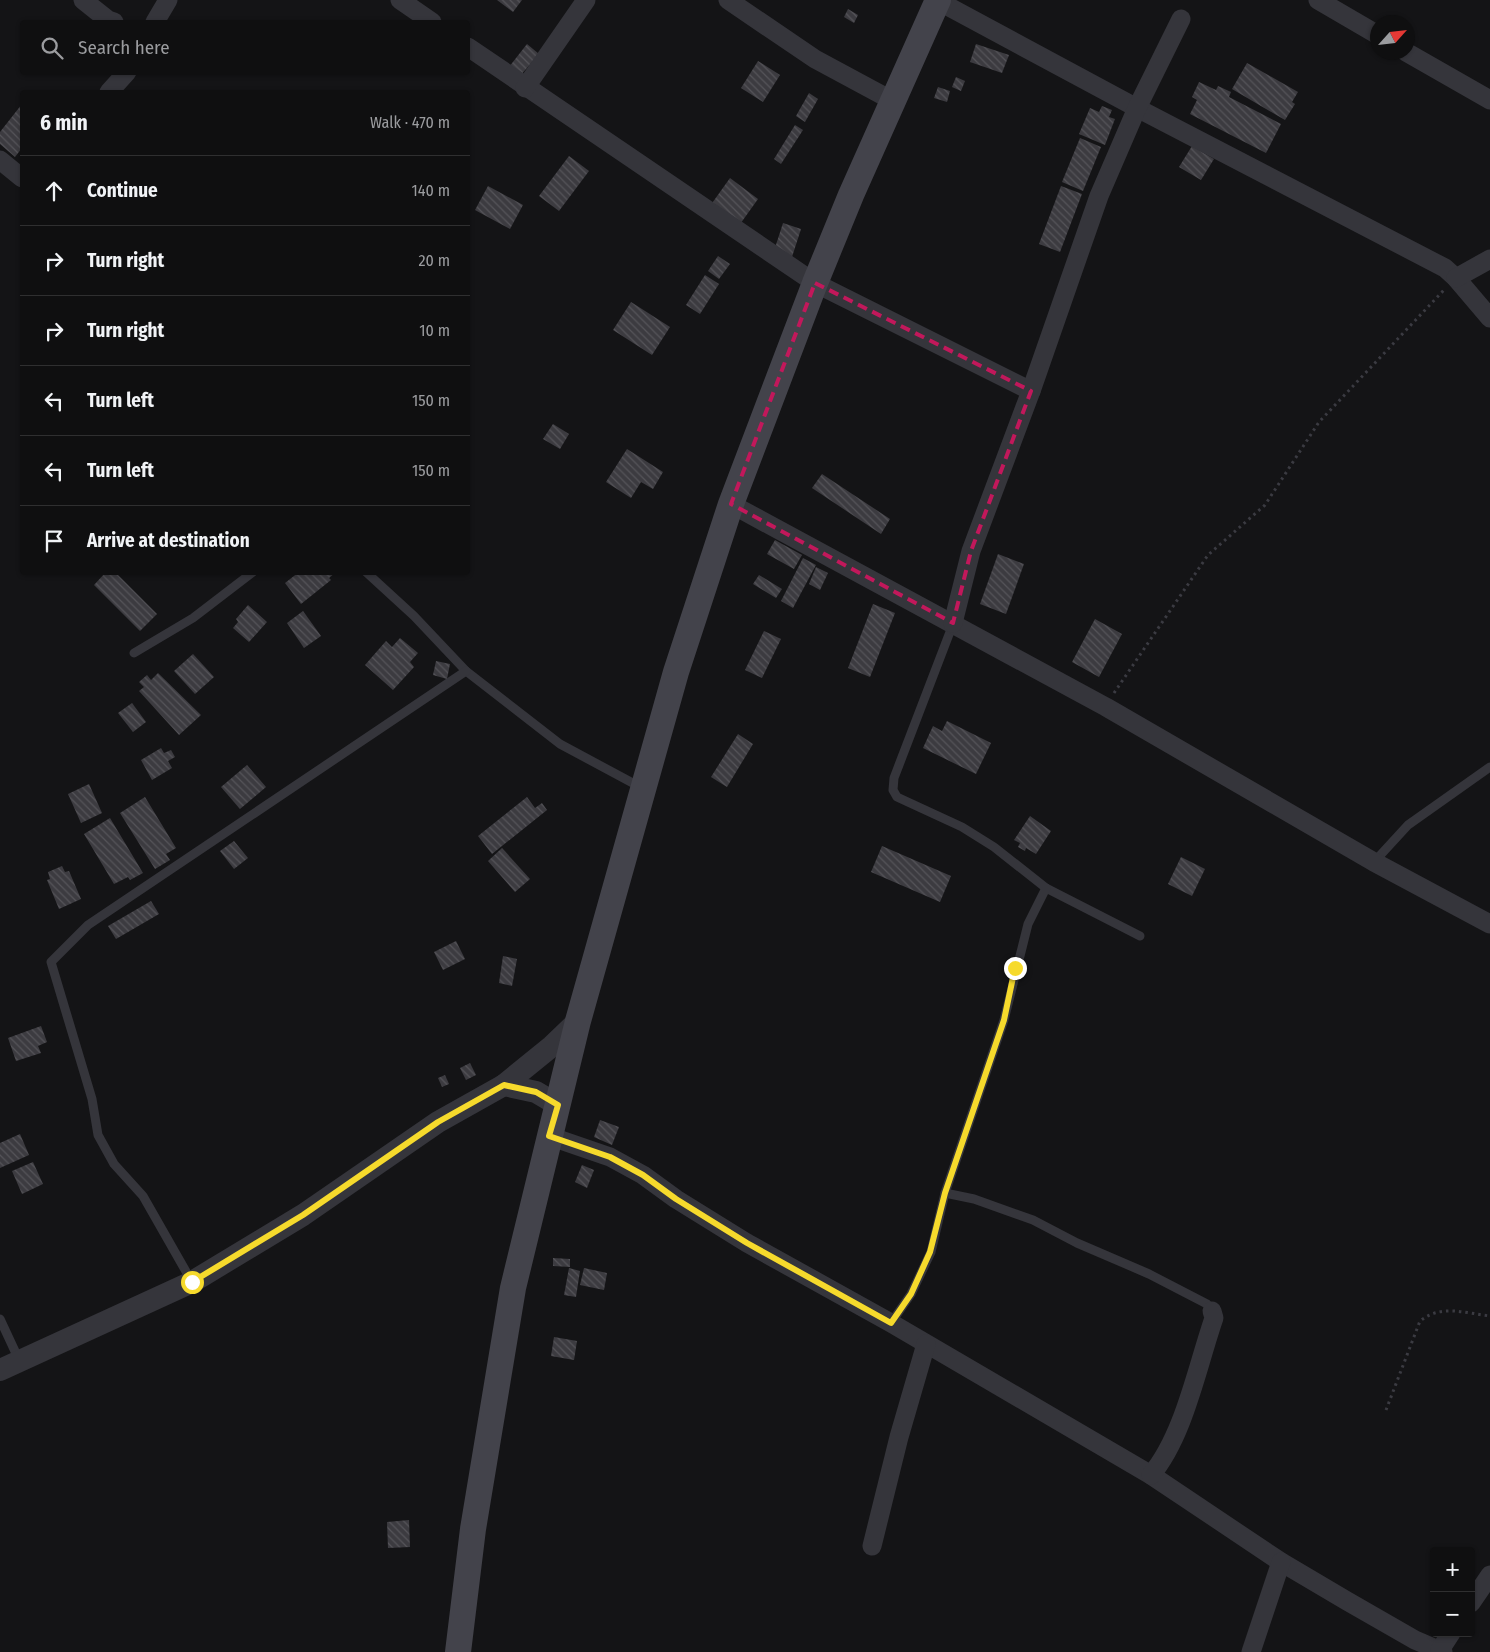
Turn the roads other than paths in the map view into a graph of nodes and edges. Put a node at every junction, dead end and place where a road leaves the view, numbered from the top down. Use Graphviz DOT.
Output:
graph roads {
  1 [pos="83,0"];
  2 [pos="168,0"];
  3 [pos="400,0"];
  4 [pos="586,0"];
  5 [pos="728,0"];
  6 [pos="938,0"];
  7 [pos="1326,2"];
  8 [pos="1181,19"];
  9 [pos="108,20"];
  10 [pos="156,20"];
  11 [pos="429,20"];
  12 [pos="1370,30"];
  13 [pos="470,48"];
  14 [pos="1415,57"];
  15 [pos="124,75"];
  16 [pos="525,88"];
  17 [pos="110,90"];
  18 [pos="1490,100"];
  19 [pos="893,101"];
  20 [pos="1137,108"];
  21 [pos="0,160"];
  22 [pos="20,176"];
  23 [pos="1490,259"];
  24 [pos="1456,278"];
  25 [pos="815,283"];
  26 [pos="1490,318"];
  27 [pos="1031,391"];
  28 [pos="731,504"];
  29 [pos="249,575"];
  30 [pos="369,575"];
  31 [pos="953,623"];
  32 [pos="134,653"];
  33 [pos="466,672"];
  34 [pos="1490,767"];
  35 [pos="643,788"];
  36 [pos="1374,862"];
  37 [pos="1046,888"];
  38 [pos="1490,924"];
  39 [pos="1140,936"];
  40 [pos="578,1021"];
  41 [pos="504,1085"];
  42 [pos="558,1105"];
  43 [pos="549,1136"];
  44 [pos="945,1193"];
  45 [pos="192,1282"];
  46 [pos="1212,1310"];
  47 [pos="0,1319"];
  48 [pos="891,1323"];
  49 [pos="926,1344"];
  50 [pos="10,1366"];
  51 [pos="1150,1475"];
  52 [pos="872,1546"];
  53 [pos="1281,1562"];
  54 [pos="1490,1575"];
  55 [pos="1475,1597"];
  56 [pos="1449,1637"];
  57 [pos="1414,1646"];
  58 [pos="1442,1651"];
  59 [pos="458,1652"];
  60 [pos="1251,1652"];
  1 -- 9 [label="street"];
  2 -- 10 [label="street"];
  3 -- 11 [label="street"];
  4 -- 16 [label="street"];
  5 -- 19 [label="street"];
  6 -- 19 [label="main road"];
  6 -- 20 [label="street"];
  7 -- 12 [label="street"];
  8 -- 20 [label="street"];
  13 -- 16 [label="street"];
  14 -- 18 [label="street"];
  15 -- 17 [label="street"];
  16 -- 25 [label="street"];
  19 -- 25 [label="main road"];
  20 -- 24 [label="street"];
  20 -- 27 [label="street"];
  21 -- 22 [label="street"];
  23 -- 24 [label="street"];
  24 -- 26 [label="street"];
  25 -- 27 [label="street"];
  25 -- 28 [label="main road"];
  27 -- 31 [label="street"];
  28 -- 31 [label="street"];
  28 -- 35 [label="main road"];
  29 -- 32 [label="lane"];
  30 -- 33 [label="lane"];
  31 -- 36 [label="street"];
  31 -- 37 [label="lane"];
  33 -- 35 [label="lane"];
  33 -- 45 [label="lane"];
  34 -- 36 [label="lane"];
  35 -- 40 [label="main road"];
  36 -- 38 [label="street"];
  37 -- 39 [label="lane"];
  37 -- 44 [label="lane"];
  40 -- 41 [label="street"];
  40 -- 42 [label="main road"];
  41 -- 42 [label="street"];
  41 -- 45 [label="street"];
  42 -- 43 [label="main road"];
  43 -- 48 [label="street"];
  43 -- 59 [label="main road"];
  44 -- 46 [label="lane"];
  44 -- 48 [label="lane"];
  45 -- 50 [label="street"];
  46 -- 51 [label="street"];
  47 -- 50 [label="lane"];
  48 -- 49 [label="street"];
  49 -- 51 [label="street"];
  49 -- 52 [label="street"];
  51 -- 53 [label="street"];
  53 -- 57 [label="street"];
  53 -- 60 [label="street"];
  54 -- 55 [label="street"];
  56 -- 58 [label="street"];
  57 -- 58 [label="street"];
}
